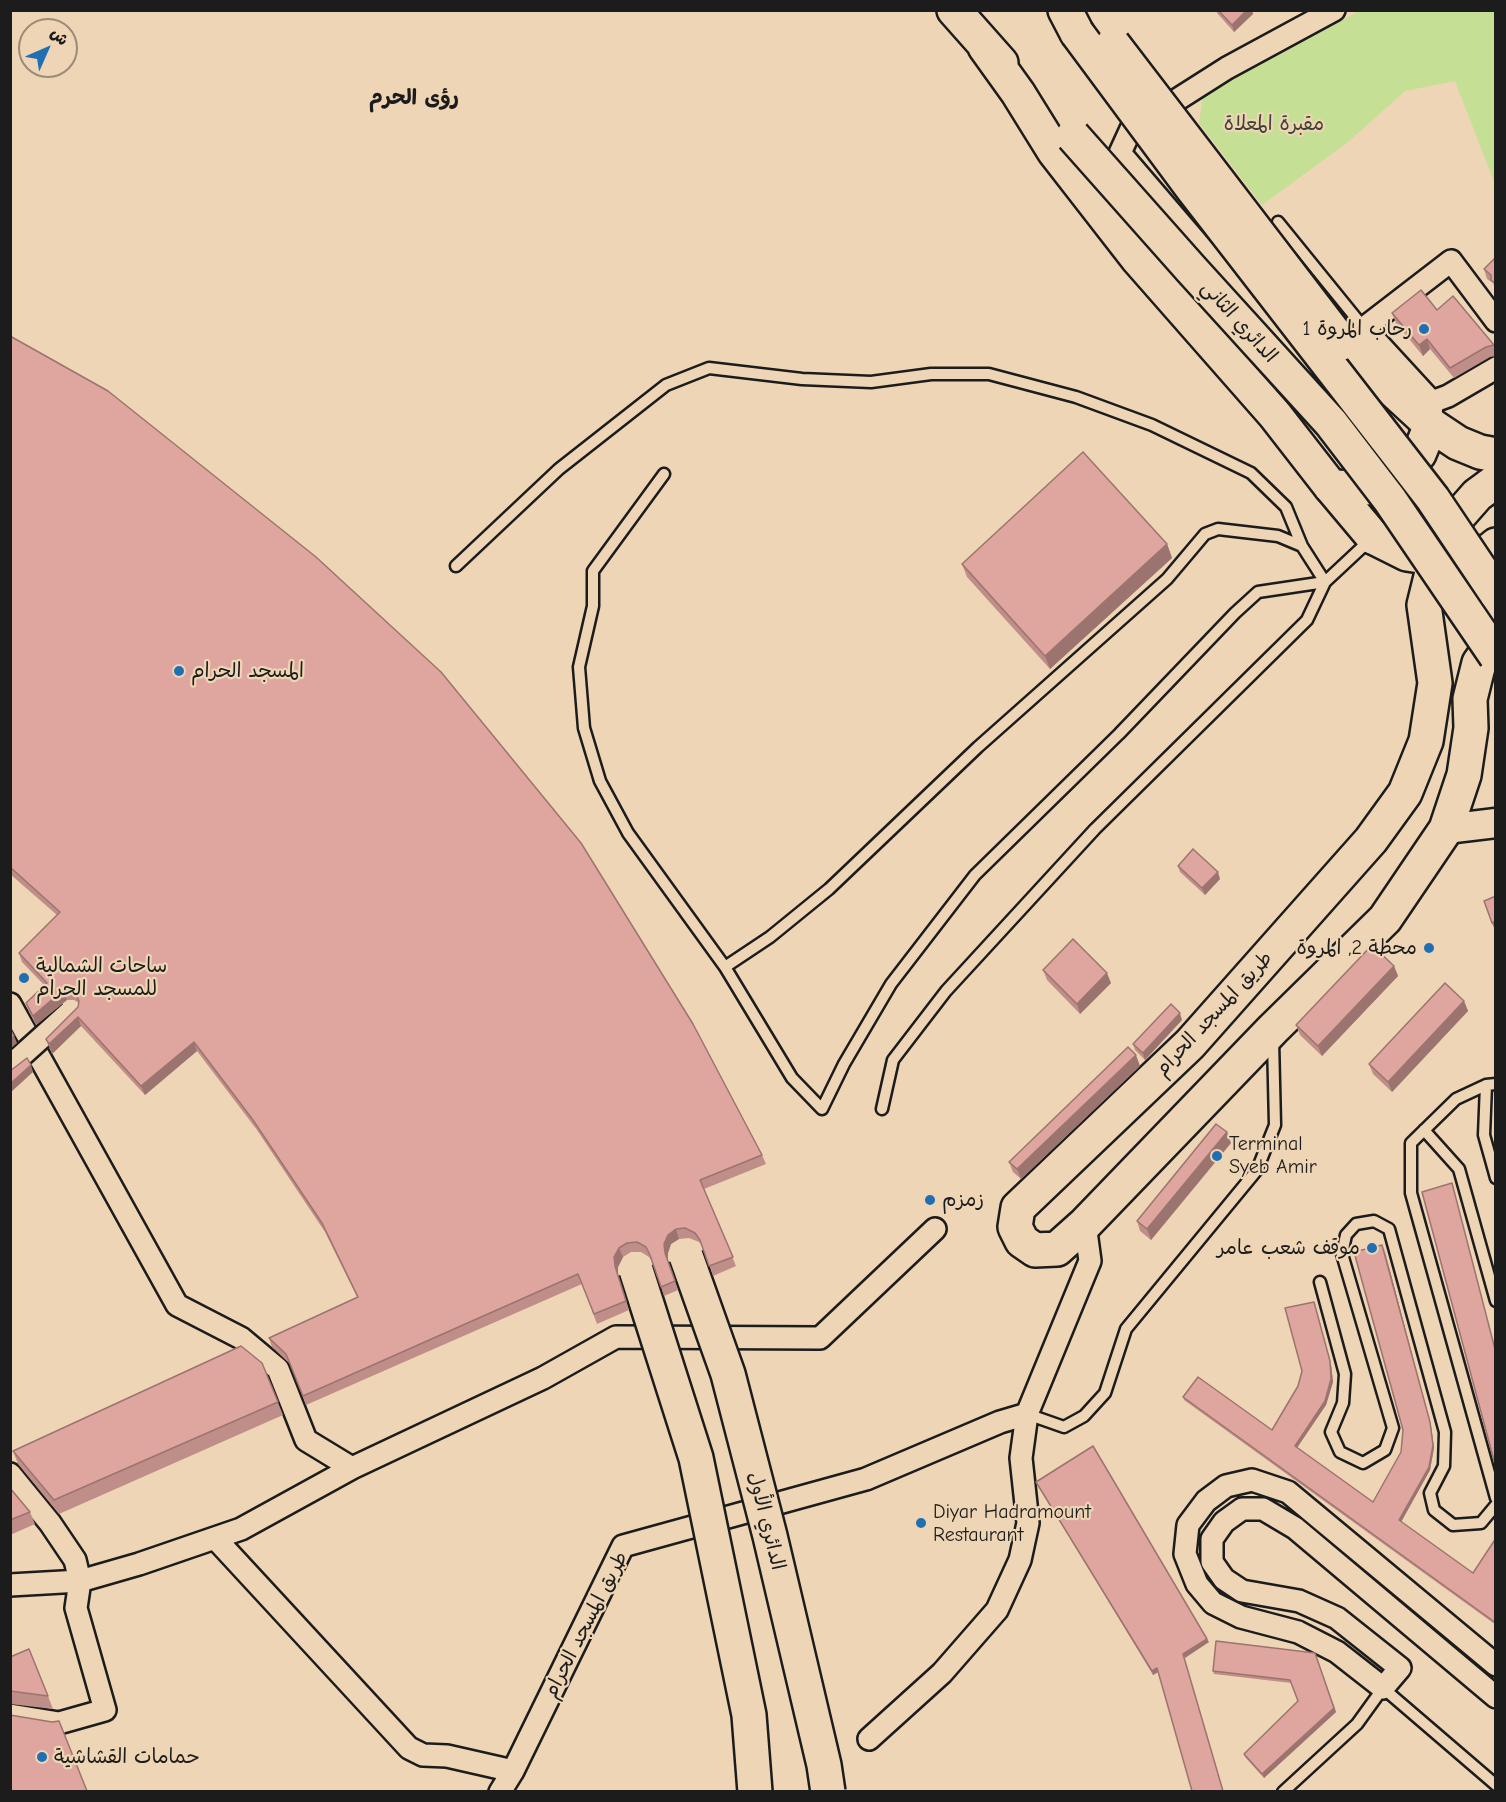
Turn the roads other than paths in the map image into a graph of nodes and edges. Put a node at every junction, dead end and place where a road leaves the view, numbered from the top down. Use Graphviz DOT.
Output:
graph roads {
  1 [pos="954,10"];
  2 [pos="1334,10"];
  3 [pos="1080,19"];
  4 [pos="1064,143"];
  5 [pos="1278,222"];
  6 [pos="1496,321"];
  7 [pos="1353,335"];
  8 [pos="1496,368"];
  9 [pos="1431,413"];
  10 [pos="1496,455"];
  11 [pos="664,474"];
  12 [pos="1396,475"];
  13 [pos="1496,481"];
  14 [pos="1331,487"];
  15 [pos="1373,537"];
  16 [pos="1496,545"];
  17 [pos="1302,546"];
  18 [pos="1436,558"];
  19 [pos="456,566"];
  20 [pos="1325,582"];
  21 [pos="1496,593"];
  22 [pos="1424,605"];
  23 [pos="1496,639"];
  24 [pos="1496,656"];
  25 [pos="1496,823"];
  26 [pos="1446,829"];
  27 [pos="725,967"];
  28 [pos="10,1004"];
  29 [pos="70,1012"];
  30 [pos="1273,1029"];
  31 [pos="10,1066"];
  32 [pos="1491,1085"];
  33 [pos="882,1109"];
  34 [pos="1424,1130"];
  35 [pos="1496,1178"];
  36 [pos="1085,1224"];
  37 [pos="935,1229"];
  38 [pos="686,1256"];
  39 [pos="636,1270"];
  40 [pos="1320,1282"];
  41 [pos="1496,1301"];
  42 [pos="1027,1414"];
  43 [pos="352,1468"];
  44 [pos="10,1474"];
  45 [pos="1496,1498"];
  46 [pos="1496,1505"];
  47 [pos="215,1538"];
  48 [pos="80,1581"];
  49 [pos="10,1586"];
  50 [pos="1496,1665"];
  51 [pos="1383,1688"];
  52 [pos="1496,1697"];
  53 [pos="10,1715"];
  54 [pos="869,1739"];
  55 [pos="513,1771"];
  56 [pos="1496,1785"];
  57 [pos="500,1791"];
  58 [pos="755,1791"];
  59 [pos="828,1791"];
  60 [pos="1283,1791"];
  1 -- 4 [label="main road, الدائري الثاني"];
  2 -- 12 [label="street"];
  3 -- 7 [label="main road, bridge"];
  3 -- 21 [label="main road, الدائري الثاني, bridge"];
  4 -- 14 [label="main road"];
  4 -- 24 [label="main road, الدائري الثاني, bridge"];
  5 -- 7 [label="lane"];
  6 -- 7 [label="street"];
  7 -- 9 [label="main road"];
  8 -- 9 [label="street"];
  9 -- 10 [label="main road"];
  9 -- 12 [label="main road"];
  11 -- 27 [label="lane"];
  12 -- 14 [label="main road"];
  13 -- 18 [label="main road, طريق المسجد الحرام"];
  14 -- 15 [label="main road"];
  15 -- 18 [label="main road"];
  15 -- 20 [label="lane"];
  15 -- 22 [label="main road"];
  16 -- 18 [label="main road"];
  17 -- 19 [label="lane"];
  17 -- 20 [label="lane"];
  17 -- 27 [label="lane"];
  18 -- 22 [label="main road, طريق المسجد الحرام"];
  20 -- 27 [label="lane"];
  20 -- 33 [label="lane"];
  22 -- 36 [label="main road, طريق المسجد الحرام"];
  23 -- 26 [label="main road"];
  25 -- 26 [label="street"];
  26 -- 30 [label="main road"];
  28 -- 43 [label="street"];
  29 -- 31 [label="street, bridge"];
  30 -- 36 [label="main road"];
  30 -- 42 [label="lane"];
  32 -- 34 [label="lane"];
  32 -- 35 [label="lane"];
  34 -- 41 [label="lane"];
  34 -- 45 [label="lane"];
  36 -- 42 [label="street"];
  37 -- 43 [label="street"];
  38 -- 59 [label="main road, الدائري الأول, bridge"];
  39 -- 58 [label="main road, bridge"];
  40 -- 46 [label="lane"];
  42 -- 54 [label="street"];
  42 -- 55 [label="street, طريق المسجد الحرام"];
  43 -- 47 [label="street"];
  44 -- 48 [label="street"];
  47 -- 48 [label="street"];
  47 -- 55 [label="street"];
  48 -- 49 [label="street"];
  48 -- 53 [label="street"];
  50 -- 51 [label="street"];
  51 -- 52 [label="street"];
  51 -- 56 [label="lane"];
  51 -- 60 [label="lane"];
  55 -- 57 [label="street, طريق المسجد الحرام"];
}
